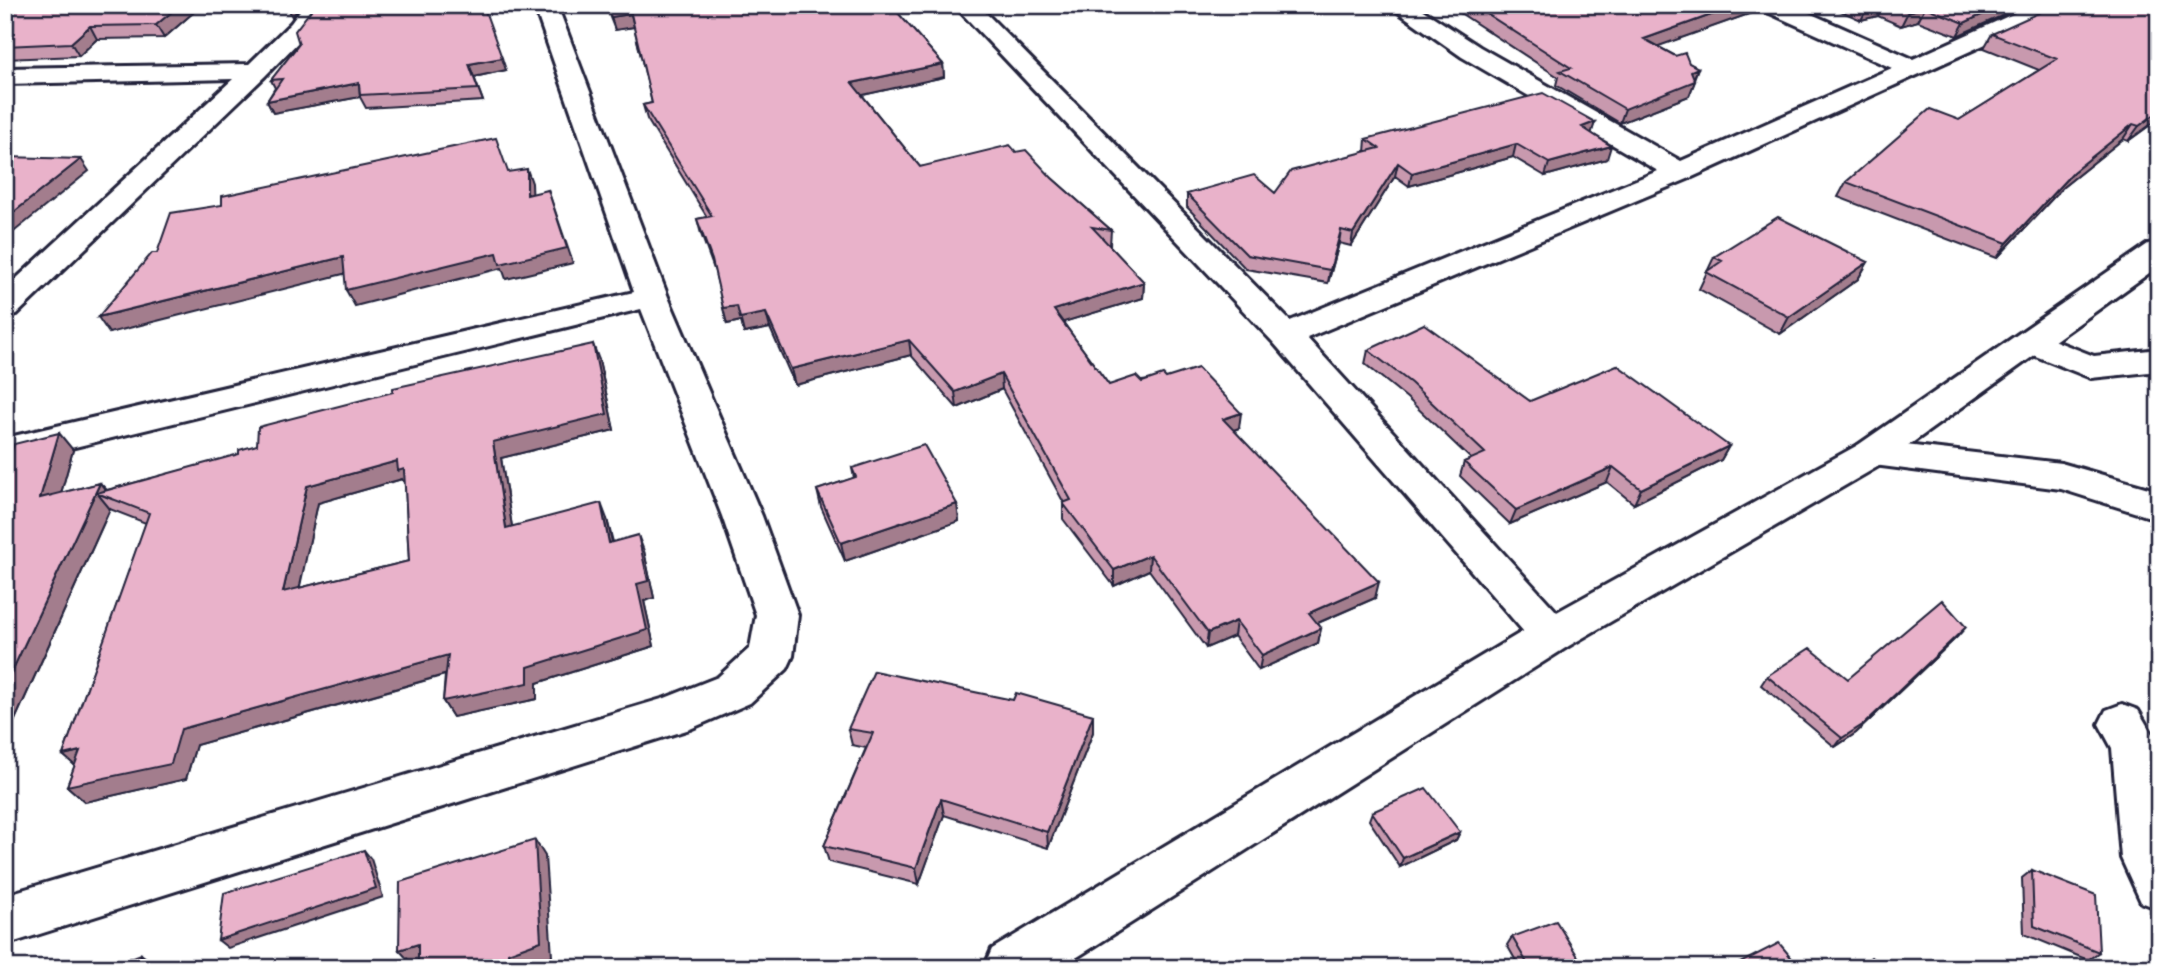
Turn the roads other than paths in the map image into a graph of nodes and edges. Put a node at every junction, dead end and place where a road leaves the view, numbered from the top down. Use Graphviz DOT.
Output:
graph roads {
  1 [pos="316,5"];
  2 [pos="545,5"];
  3 [pos="965,5"];
  4 [pos="1399,5"];
  5 [pos="1771,5"];
  6 [pos="2053,5"];
  7 [pos="1911,67"];
  8 [pos="256,71"];
  9 [pos="5,76"];
  10 [pos="1680,173"];
  11 [pos="2159,251"];
  12 [pos="652,297"];
  13 [pos="5,307"];
  14 [pos="1285,335"];
  15 [pos="2030,342"];
  16 [pos="2159,360"];
  17 [pos="5,451"];
  18 [pos="1871,454"];
  19 [pos="2159,506"];
  20 [pos="1552,635"];
  21 [pos="2122,724"];
  22 [pos="2159,885"];
  23 [pos="5,920"];
  24 [pos="1011,968"];
  1 -- 8 [label="street"];
  2 -- 12 [label="street"];
  3 -- 14 [label="street"];
  4 -- 10 [label="street"];
  5 -- 7 [label="street"];
  6 -- 7 [label="street"];
  7 -- 10 [label="street"];
  8 -- 9 [label="street"];
  8 -- 13 [label="street"];
  10 -- 14 [label="street"];
  11 -- 15 [label="street"];
  12 -- 17 [label="street"];
  12 -- 23 [label="street"];
  14 -- 20 [label="street"];
  15 -- 16 [label="street"];
  15 -- 18 [label="street"];
  18 -- 19 [label="street"];
  18 -- 20 [label="street"];
  20 -- 24 [label="street"];
  21 -- 22 [label="street"];
}
